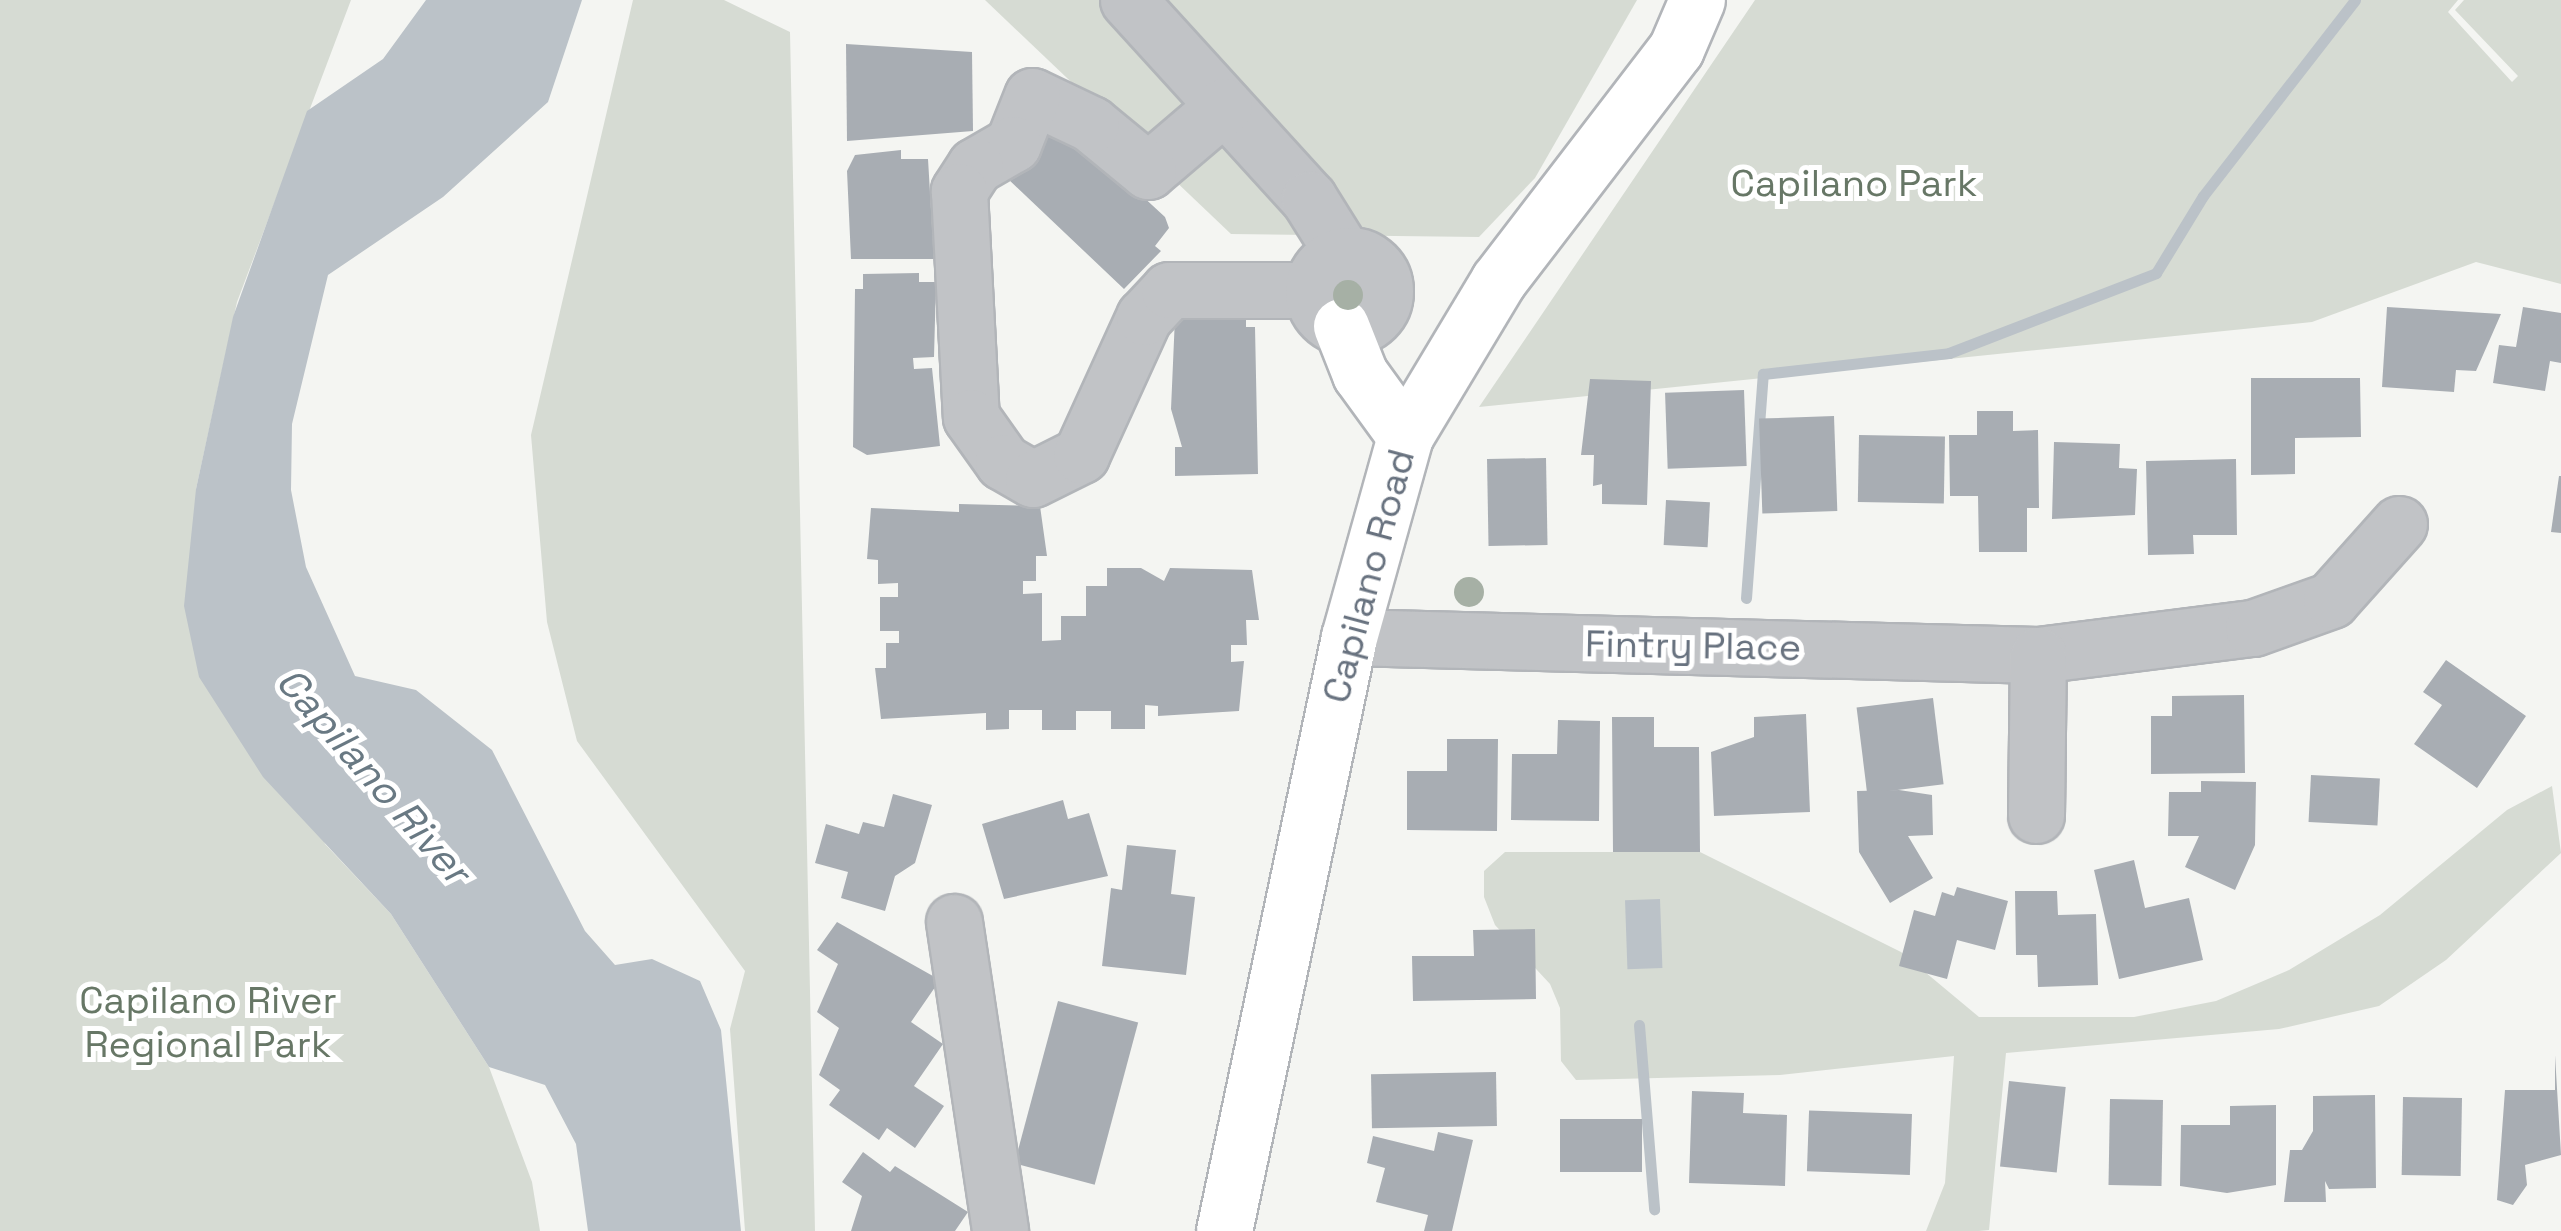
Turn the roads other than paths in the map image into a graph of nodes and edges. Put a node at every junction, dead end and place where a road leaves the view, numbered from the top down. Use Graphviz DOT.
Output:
graph roads {
  1 [pos="1128,0"];
  2 [pos="1697,0"];
  3 [pos="1224,106"];
  4 [pos="1332,290"];
  5 [pos="1405,436"];
  6 [pos="2399,524"];
  7 [pos="1349,637"];
  8 [pos="2038,656"];
  9 [pos="2036,815"];
  10 [pos="954,922"];
  11 [pos="1000,1231"];
  12 [pos="1224,1231"];
  1 -- 3 [label="street"];
  2 -- 5 [label="main road, Capilano Road"];
  3 -- 4 [label="street"];
  3 -- 4 [label="street"];
  4 -- 5 [label="main road"];
  5 -- 7 [label="main road, Capilano Road"];
  6 -- 8 [label="street, Fintry Place"];
  7 -- 8 [label="street, Fintry Place"];
  7 -- 12 [label="main road, Capilano Road"];
  8 -- 9 [label="street"];
  10 -- 11 [label="street"];
}
